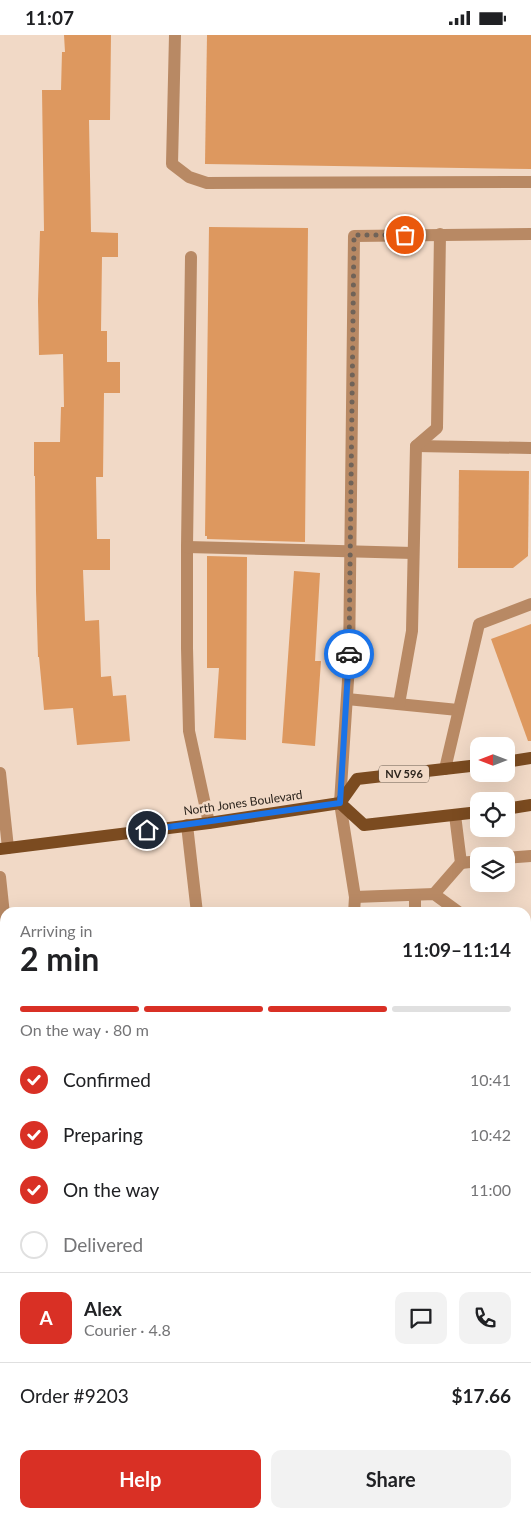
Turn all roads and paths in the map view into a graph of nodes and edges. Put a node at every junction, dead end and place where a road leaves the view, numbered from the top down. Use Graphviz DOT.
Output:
graph roads {
  1 [pos="174,35"];
  2 [pos="531,182"];
  3 [pos="440,234"];
  4 [pos="531,234"];
  5 [pos="191,257"];
  6 [pos="416,446"];
  7 [pos="531,448"];
  8 [pos="187,547"];
  9 [pos="351,552"];
  10 [pos="413,553"];
  11 [pos="531,604"];
  12 [pos="347,699"];
  13 [pos="399,704"];
  14 [pos="458,710"];
  15 [pos="531,759"];
  16 [pos="515,760"];
  17 [pos="470,766"];
  18 [pos="445,769"];
  19 [pos="0,773"];
  20 [pos="340,803"];
  21 [pos="531,805"];
  22 [pos="515,808"];
  23 [pos="470,813"];
  24 [pos="455,815"];
  25 [pos="209,823"];
  26 [pos="187,825"];
  27 [pos="4,848"];
  28 [pos="531,855"];
  29 [pos="515,857"];
  30 [pos="470,862"];
  31 [pos="461,863"];
  32 [pos="0,877"];
  33 [pos="434,894"];
  34 [pos="415,895"];
  35 [pos="355,897"];
  36 [pos="3,907"];
  37 [pos="196,907"];
  38 [pos="354,907"];
  39 [pos="415,907"];
  40 [pos="452,907"];
  1 -- 2 [label="street"];
  3 -- 4 [label="street"];
  3 -- 6 [label="street"];
  3 -- 9 [label="street"];
  5 -- 8 [label="street"];
  6 -- 7 [label="street"];
  6 -- 10 [label="street"];
  8 -- 9 [label="street"];
  8 -- 25 [label="street"];
  9 -- 10 [label="street"];
  9 -- 12 [label="street"];
  10 -- 13 [label="street"];
  11 -- 14 [label="street"];
  12 -- 13 [label="street"];
  12 -- 20 [label="street"];
  13 -- 14 [label="street"];
  14 -- 18 [label="street"];
  15 -- 16 [label="main road"];
  17 -- 18 [label="main road, NV 596"];
  18 -- 20 [label="main road, NV 596"];
  19 -- 27 [label="street"];
  20 -- 24 [label="main road"];
  20 -- 25 [label="main road, North Jones Boulevard"];
  20 -- 35 [label="street"];
  21 -- 22 [label="main road"];
  23 -- 24 [label="main road"];
  24 -- 31 [label="street"];
  25 -- 26 [label="main road, North Jones Boulevard"];
  26 -- 27 [label="main road, North Jones Boulevard"];
  26 -- 37 [label="street"];
  28 -- 29 [label="street"];
  30 -- 31 [label="street"];
  31 -- 33 [label="street"];
  32 -- 36 [label="street"];
  33 -- 34 [label="street"];
  33 -- 40 [label="street"];
  34 -- 35 [label="street"];
  34 -- 39 [label="street"];
  35 -- 38 [label="street"];
}
